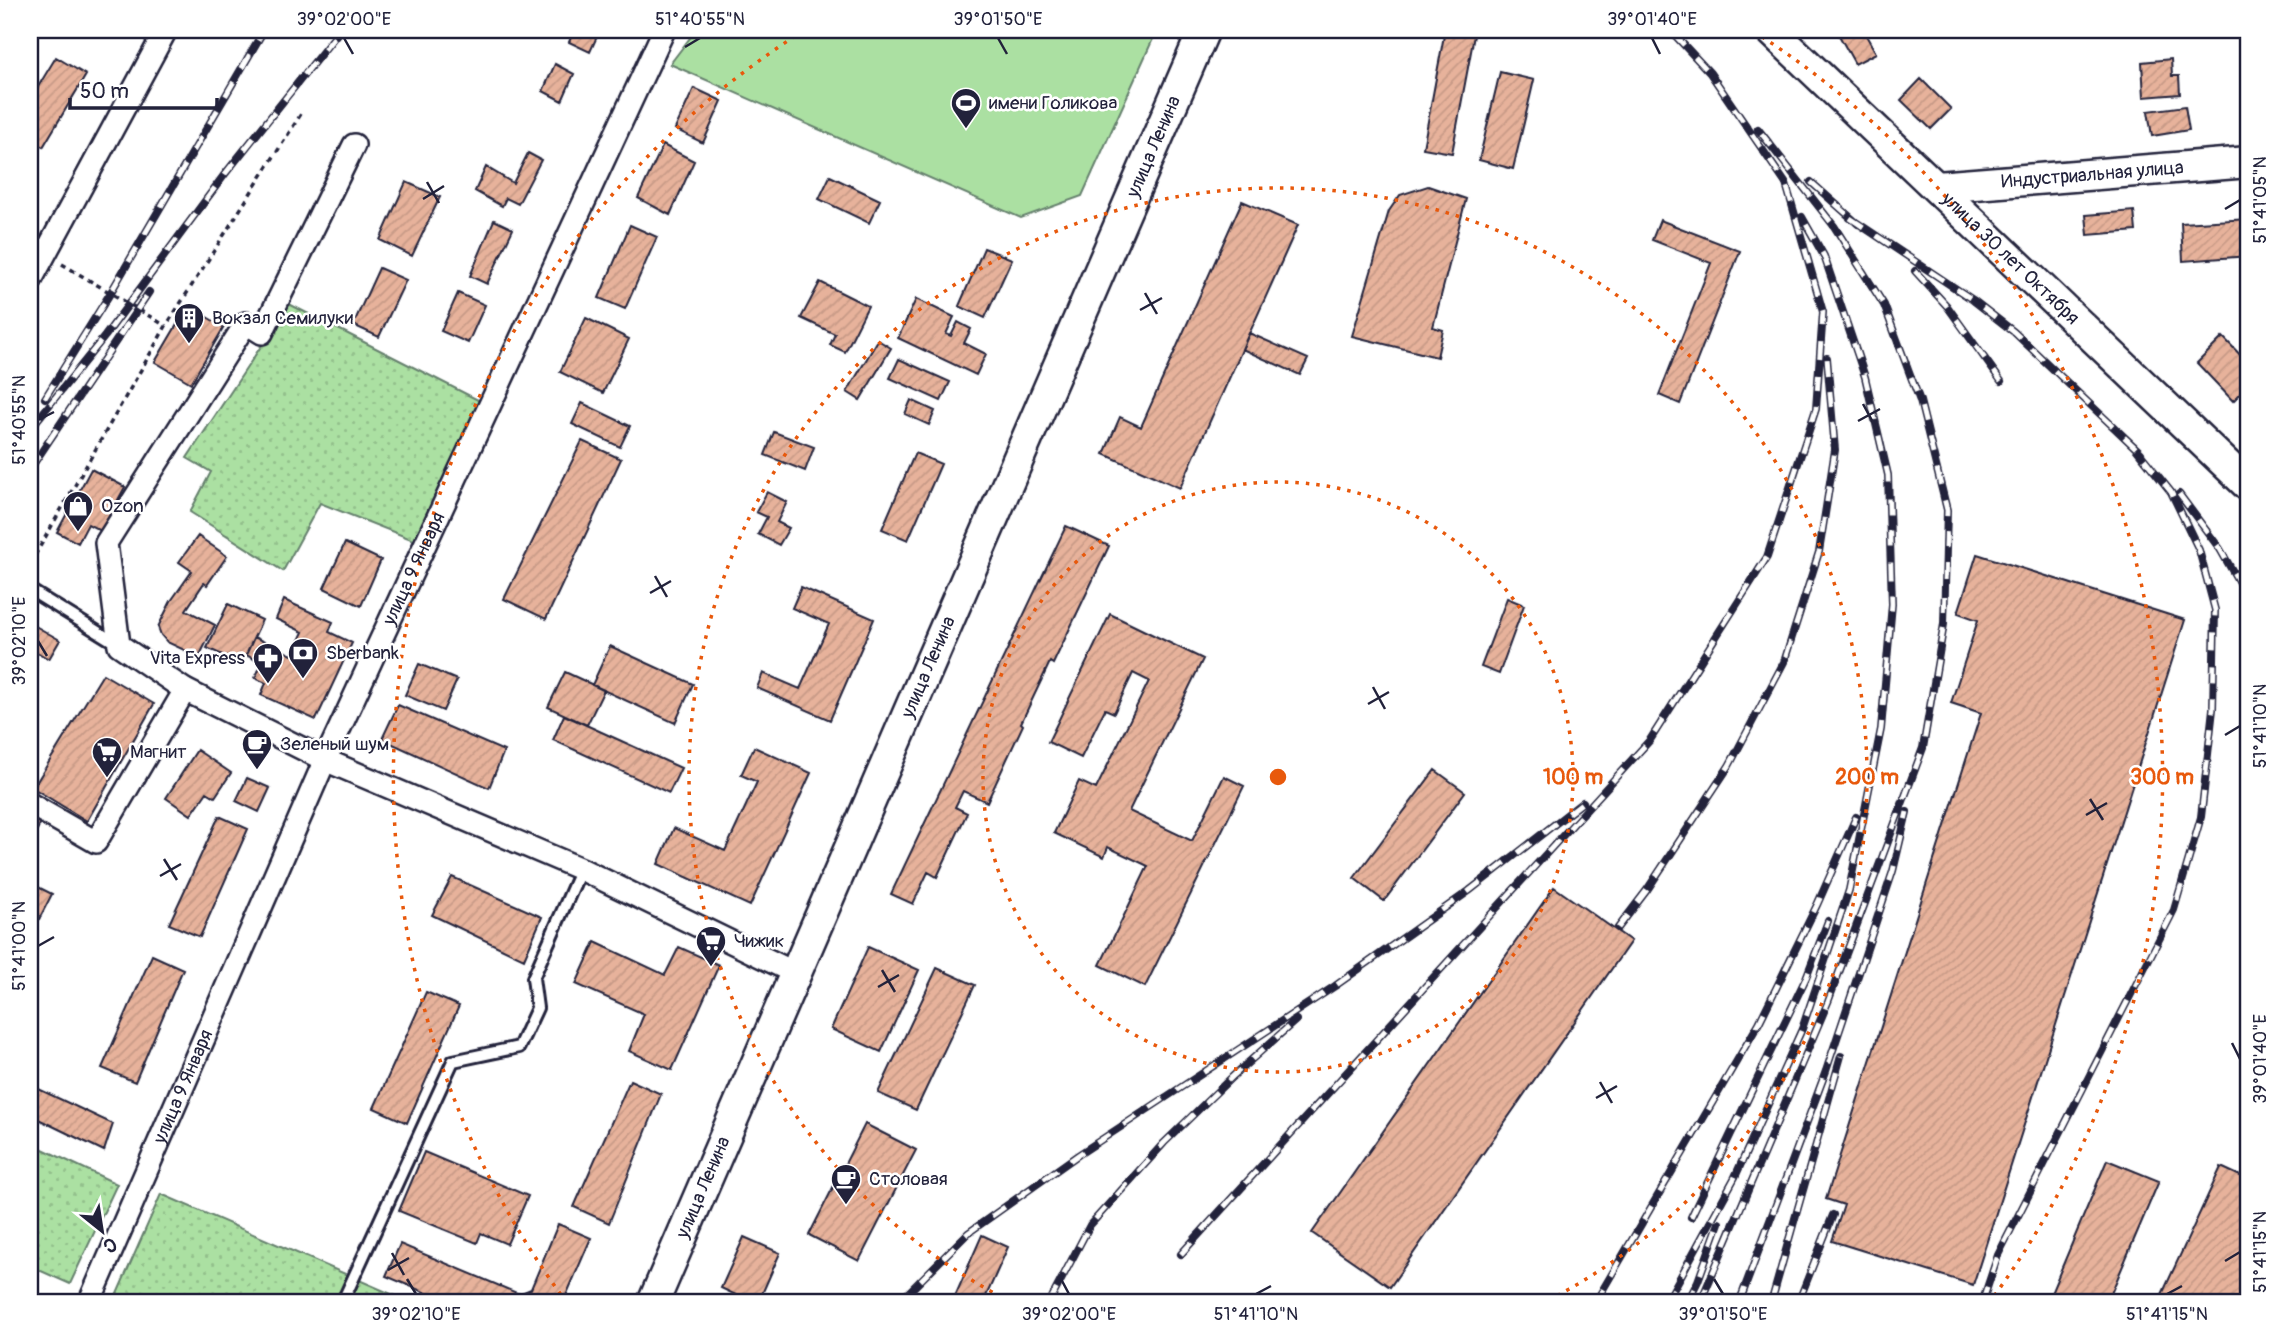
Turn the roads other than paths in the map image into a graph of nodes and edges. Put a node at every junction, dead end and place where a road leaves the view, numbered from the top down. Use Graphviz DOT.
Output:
graph roads {
  1 [pos="166,30"];
  2 [pos="664,30"];
  3 [pos="1204,30"];
  4 [pos="1771,30"];
  5 [pos="354,145"];
  6 [pos="2249,162"];
  7 [pos="1937,187"];
  8 [pos="30,282"];
  9 [pos="2249,486"];
  10 [pos="30,590"];
  11 [pos="119,645"];
  12 [pos="185,690"];
  13 [pos="325,760"];
  14 [pos="30,804"];
  15 [pos="581,869"];
  16 [pos="797,974"];
  17 [pos="89,1303"];
  18 [pos="342,1303"];
  19 [pos="653,1303"];
  1 -- 8 [label="street"];
  2 -- 13 [label="street, улица 9 Января"];
  3 -- 16 [label="street, улица Ленина"];
  4 -- 7 [label="street, улица 30 лет Октября"];
  5 -- 11 [label="street"];
  6 -- 7 [label="street, Индустриальная улица"];
  7 -- 9 [label="street, улица 30 лет Октября"];
  10 -- 11 [label="lane"];
  11 -- 12 [label="street"];
  12 -- 13 [label="street"];
  12 -- 14 [label="street"];
  13 -- 15 [label="street"];
  13 -- 17 [label="street, улица 9 Января"];
  15 -- 16 [label="street"];
  15 -- 18 [label="lane"];
  16 -- 19 [label="street, улица Ленина"];
}
